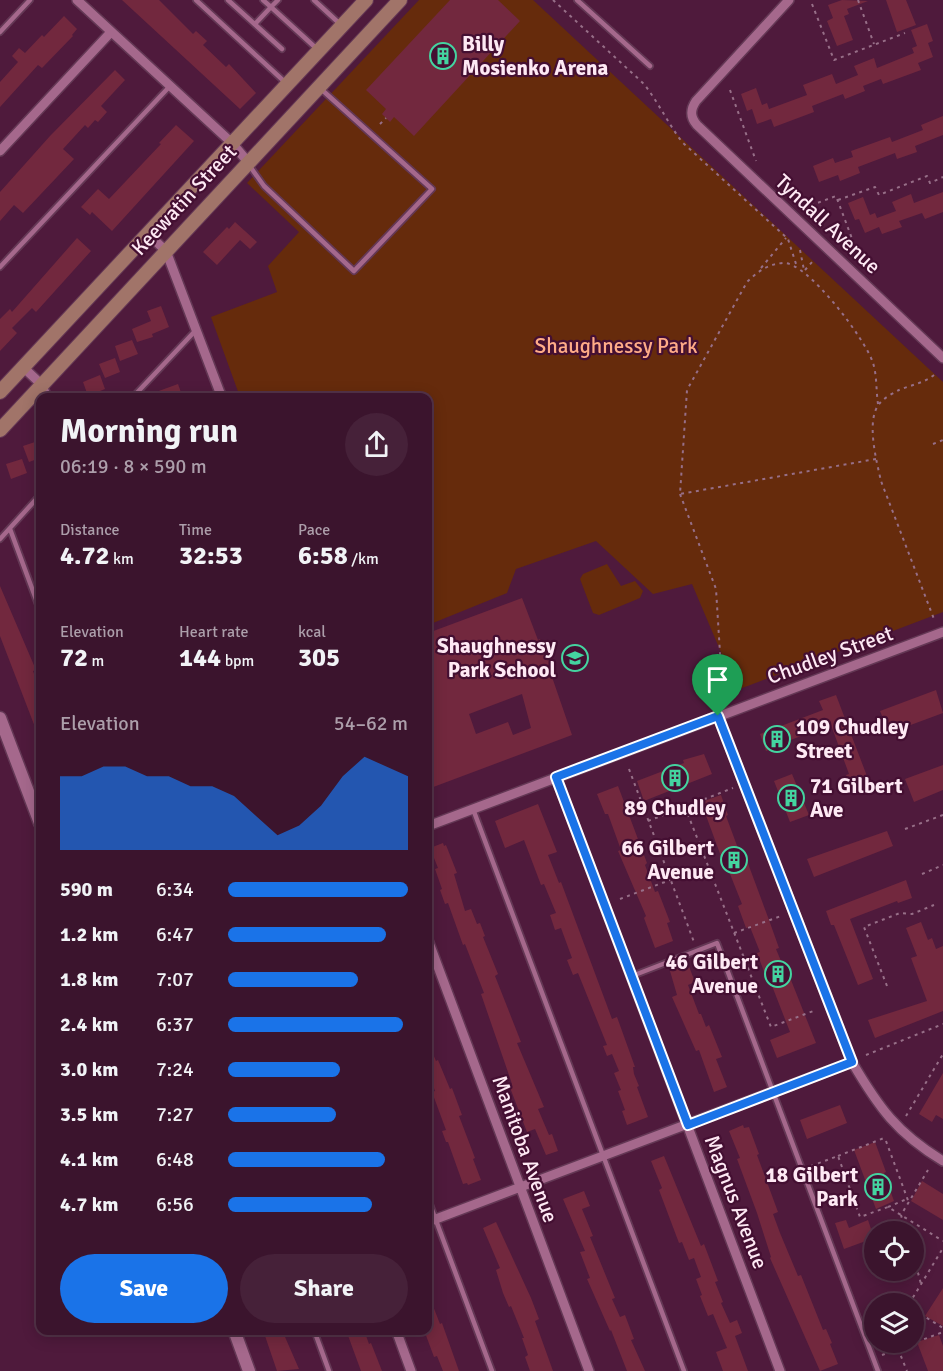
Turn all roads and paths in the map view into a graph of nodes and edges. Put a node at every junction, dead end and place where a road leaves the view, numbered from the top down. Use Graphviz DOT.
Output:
graph roads {
  1 [pos="30,0"];
  2 [pos="78,0"];
  3 [pos="196,0"];
  4 [pos="228,0"];
  5 [pos="263,0"];
  6 [pos="278,0"];
  7 [pos="314,0"];
  8 [pos="366,0"];
  9 [pos="400,0"];
  10 [pos="553,0"];
  11 [pos="577,0"];
  12 [pos="789,0"];
  13 [pos="858,0"];
  14 [pos="812,4"];
  15 [pos="271,7"];
  16 [pos="255,24"];
  17 [pos="342,26"];
  18 [pos="0,32"];
  19 [pos="111,32"];
  20 [pos="905,33"];
  21 [pos="874,44"];
  22 [pos="282,49"];
  23 [pos="319,50"];
  24 [pos="650,66"];
  25 [pos="287,84"];
  26 [pos="170,86"];
  27 [pos="320,87"];
  28 [pos="730,90"];
  29 [pos="386,118"];
  30 [pos="380,124"];
  31 [pos="232,143"];
  32 [pos="0,151"];
  33 [pos="756,161"];
  34 [pos="248,162"];
  35 [pos="943,177"];
  36 [pos="838,200"];
  37 [pos="804,208"];
  38 [pos="148,234"];
  39 [pos="787,239"];
  40 [pos="801,250"];
  41 [pos="166,251"];
  42 [pos="861,260"];
  43 [pos="813,261"];
  44 [pos="0,267"];
  45 [pos="798,268"];
  46 [pos="760,269"];
  47 [pos="804,271"];
  48 [pos="196,330"];
  49 [pos="943,358"];
  50 [pos="23,367"];
  51 [pos="934,375"];
  52 [pos="45,391"];
  53 [pos="0,392"];
  54 [pos="137,393"];
  55 [pos="220,393"];
  56 [pos="36,399"];
  57 [pos="878,404"];
  58 [pos="0,430"];
  59 [pos="943,440"];
  60 [pos="933,444"];
  61 [pos="876,459"];
  62 [pos="680,494"];
  63 [pos="36,500"];
  64 [pos="10,529"];
  65 [pos="0,539"];
  66 [pos="36,599"];
  67 [pos="934,619"];
  68 [pos="943,632"];
  69 [pos="729,696"];
  70 [pos="718,716"];
  71 [pos="0,718"];
  72 [pos="628,769"];
  73 [pos="556,777"];
  74 [pos="733,788"];
  75 [pos="685,807"];
  76 [pos="474,809"];
  77 [pos="36,812"];
  78 [pos="943,814"];
  79 [pos="648,820"];
  80 [pos="432,825"];
  81 [pos="905,829"];
  82 [pos="943,866"];
  83 [pos="922,874"];
  84 [pos="670,879"];
  85 [pos="620,899"];
  86 [pos="934,905"];
  87 [pos="781,916"];
  88 [pos="734,933"];
  89 [pos="695,945"];
  90 [pos="432,951"];
  91 [pos="632,976"];
  92 [pos="887,986"];
  93 [pos="816,1010"];
  94 [pos="943,1024"];
  95 [pos="943,1054"];
  96 [pos="866,1055"];
  97 [pos="852,1062"];
  98 [pos="774,1093"];
  99 [pos="906,1116"];
  100 [pos="688,1125"];
  101 [pos="838,1156"];
  102 [pos="603,1157"];
  103 [pos="943,1161"];
  104 [pos="803,1169"];
  105 [pos="928,1170"];
  106 [pos="519,1188"];
  107 [pos="908,1201"];
  108 [pos="888,1207"];
  109 [pos="901,1215"];
  110 [pos="432,1221"];
  111 [pos="903,1221"];
  112 [pos="432,1223"];
  113 [pos="943,1240"];
  114 [pos="943,1248"];
  115 [pos="920,1281"];
  116 [pos="921,1284"];
  117 [pos="916,1293"];
  118 [pos="924,1317"];
  119 [pos="943,1330"];
  120 [pos="236,1335"];
  121 [pos="316,1335"];
  122 [pos="398,1335"];
  123 [pos="924,1338"];
  124 [pos="887,1353"];
  125 [pos="900,1353"];
  126 [pos="873,1358"];
  127 [pos="249,1371"];
  128 [pos="329,1371"];
  129 [pos="411,1371"];
  130 [pos="492,1371"];
  131 [pos="589,1371"];
  132 [pos="684,1371"];
  133 [pos="780,1371"];
  134 [pos="878,1371"];
  135 [pos="907,1371"];
  1 -- 18 [label="lane"];
  2 -- 19 [label="street"];
  3 -- 25 [label="lane"];
  4 -- 16 [label="lane"];
  5 -- 15 [label="lane"];
  6 -- 15 [label="lane"];
  7 -- 17 [label="lane"];
  8 -- 17 [label="main road, Keewatin Street"];
  9 -- 27 [label="main road, Keewatin Street"];
  10 -- 39 [label="path"];
  11 -- 24 [label="lane"];
  12 -- 49 [label="street, Tyndall Avenue"];
  13 -- 21 [label="path"];
  14 -- 21 [label="path"];
  15 -- 16 [label="lane"];
  15 -- 23 [label="lane"];
  16 -- 22 [label="lane"];
  17 -- 23 [label="main road, Keewatin Street"];
  19 -- 26 [label="street"];
  19 -- 32 [label="street"];
  20 -- 21 [label="path"];
  23 -- 25 [label="main road, Keewatin Street"];
  25 -- 31 [label="main road, Keewatin Street"];
  26 -- 31 [label="street"];
  26 -- 44 [label="lane"];
  27 -- 34 [label="main road, Keewatin Street"];
  27 -- 34 [label="lane"];
  28 -- 33 [label="path"];
  29 -- 30 [label="path"];
  31 -- 34 [label="street"];
  31 -- 38 [label="main road, Keewatin Street"];
  34 -- 41 [label="main road, Keewatin Street"];
  35 -- 36 [label="path"];
  36 -- 37 [label="path"];
  36 -- 42 [label="path"];
  38 -- 41 [label="street"];
  38 -- 50 [label="main road, Keewatin Street"];
  39 -- 45 [label="path"];
  39 -- 46 [label="path"];
  40 -- 47 [label="path"];
  41 -- 48 [label="street"];
  41 -- 52 [label="main road, Keewatin Street"];
  43 -- 47 [label="path"];
  45 -- 46 [label="path"];
  45 -- 47 [label="path"];
  46 -- 62 [label="path"];
  47 -- 57 [label="path"];
  48 -- 54 [label="lane"];
  48 -- 55 [label="street"];
  50 -- 52 [label="street"];
  50 -- 53 [label="main road, Keewatin Street"];
  51 -- 57 [label="path"];
  56 -- 58 [label="main road, Keewatin Street"];
  57 -- 61 [label="path"];
  59 -- 60 [label="path"];
  61 -- 62 [label="path"];
  61 -- 67 [label="path"];
  62 -- 69 [label="path"];
  63 -- 64 [label="lane"];
  64 -- 65 [label="lane"];
  64 -- 66 [label="lane"];
  68 -- 70 [label="street, Chudley Street"];
  70 -- 73 [label="street, Chudley Street"];
  70 -- 97 [label="street"];
  71 -- 77 [label="street"];
  72 -- 79 [label="path"];
  73 -- 76 [label="street, Chudley Street"];
  73 -- 91 [label="street, Magnus Avenue"];
  74 -- 75 [label="path"];
  75 -- 79 [label="path"];
  75 -- 88 [label="path"];
  76 -- 80 [label="street, Chudley Street"];
  76 -- 102 [label="lane"];
  78 -- 81 [label="path"];
  79 -- 84 [label="path"];
  82 -- 83 [label="path"];
  84 -- 85 [label="path"];
  84 -- 89 [label="path"];
  86 -- 92 [label="path"];
  87 -- 88 [label="path"];
  88 -- 93 [label="path"];
  90 -- 106 [label="street, Manitoba Avenue"];
  91 -- 98 [label="lane"];
  91 -- 100 [label="street, Magnus Avenue"];
  94 -- 96 [label="path"];
  95 -- 99 [label="path"];
  97 -- 98 [label="street"];
  97 -- 103 [label="street"];
  98 -- 100 [label="street"];
  98 -- 104 [label="lane"];
  100 -- 102 [label="street"];
  100 -- 133 [label="street, Magnus Avenue"];
  101 -- 104 [label="path"];
  101 -- 107 [label="path"];
  101 -- 108 [label="path"];
  102 -- 106 [label="street"];
  102 -- 132 [label="lane"];
  104 -- 126 [label="lane"];
  105 -- 107 [label="path"];
  106 -- 110 [label="street"];
  106 -- 131 [label="street, Manitoba Avenue"];
  107 -- 108 [label="path"];
  107 -- 109 [label="path"];
  108 -- 109 [label="path"];
  109 -- 111 [label="path"];
  109 -- 113 [label="path"];
  112 -- 130 [label="lane"];
  114 -- 116 [label="path"];
  115 -- 116 [label="path"];
  116 -- 117 [label="path"];
  118 -- 119 [label="path"];
  119 -- 123 [label="path"];
  120 -- 127 [label="street"];
  121 -- 128 [label="lane"];
  122 -- 129 [label="street"];
  124 -- 126 [label="path"];
  125 -- 135 [label="path"];
  126 -- 134 [label="lane"];
}
